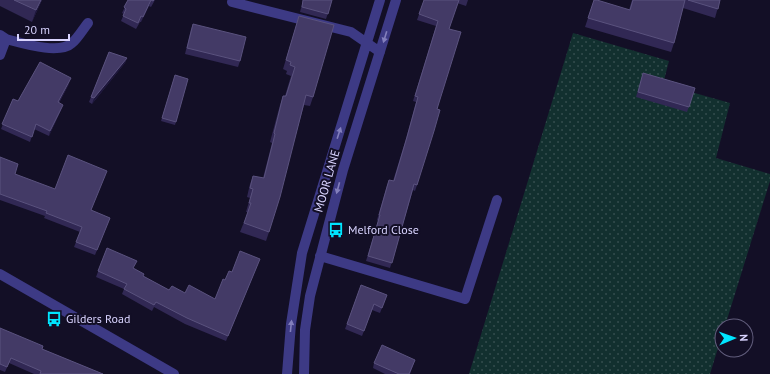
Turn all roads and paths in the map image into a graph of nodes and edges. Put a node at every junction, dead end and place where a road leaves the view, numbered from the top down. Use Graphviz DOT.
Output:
graph roads {
  1 [pos="380,0"];
  2 [pos="396,0"];
  3 [pos="232,2"];
  4 [pos="88,24"];
  5 [pos="3,37"];
  6 [pos="367,43"];
  7 [pos="380,52"];
  8 [pos="0,55"];
  9 [pos="497,200"];
  10 [pos="320,256"];
  11 [pos="0,274"];
  12 [pos="174,374"];
  13 [pos="287,374"];
  14 [pos="304,374"];
  1 -- 6 [label="street, MOOR LANE"];
  2 -- 7 [label="street, MOOR LANE, one-way"];
  3 -- 6 [label="street"];
  4 -- 5 [label="street"];
  5 -- 8 [label="street"];
  6 -- 7 [label="street"];
  13 -- 6 [label="street, MOOR LANE, one-way"];
  7 -- 10 [label="street, MOOR LANE, one-way"];
  9 -- 10 [label="street"];
  10 -- 14 [label="street, MOOR LANE"];
  11 -- 12 [label="street"];
}
